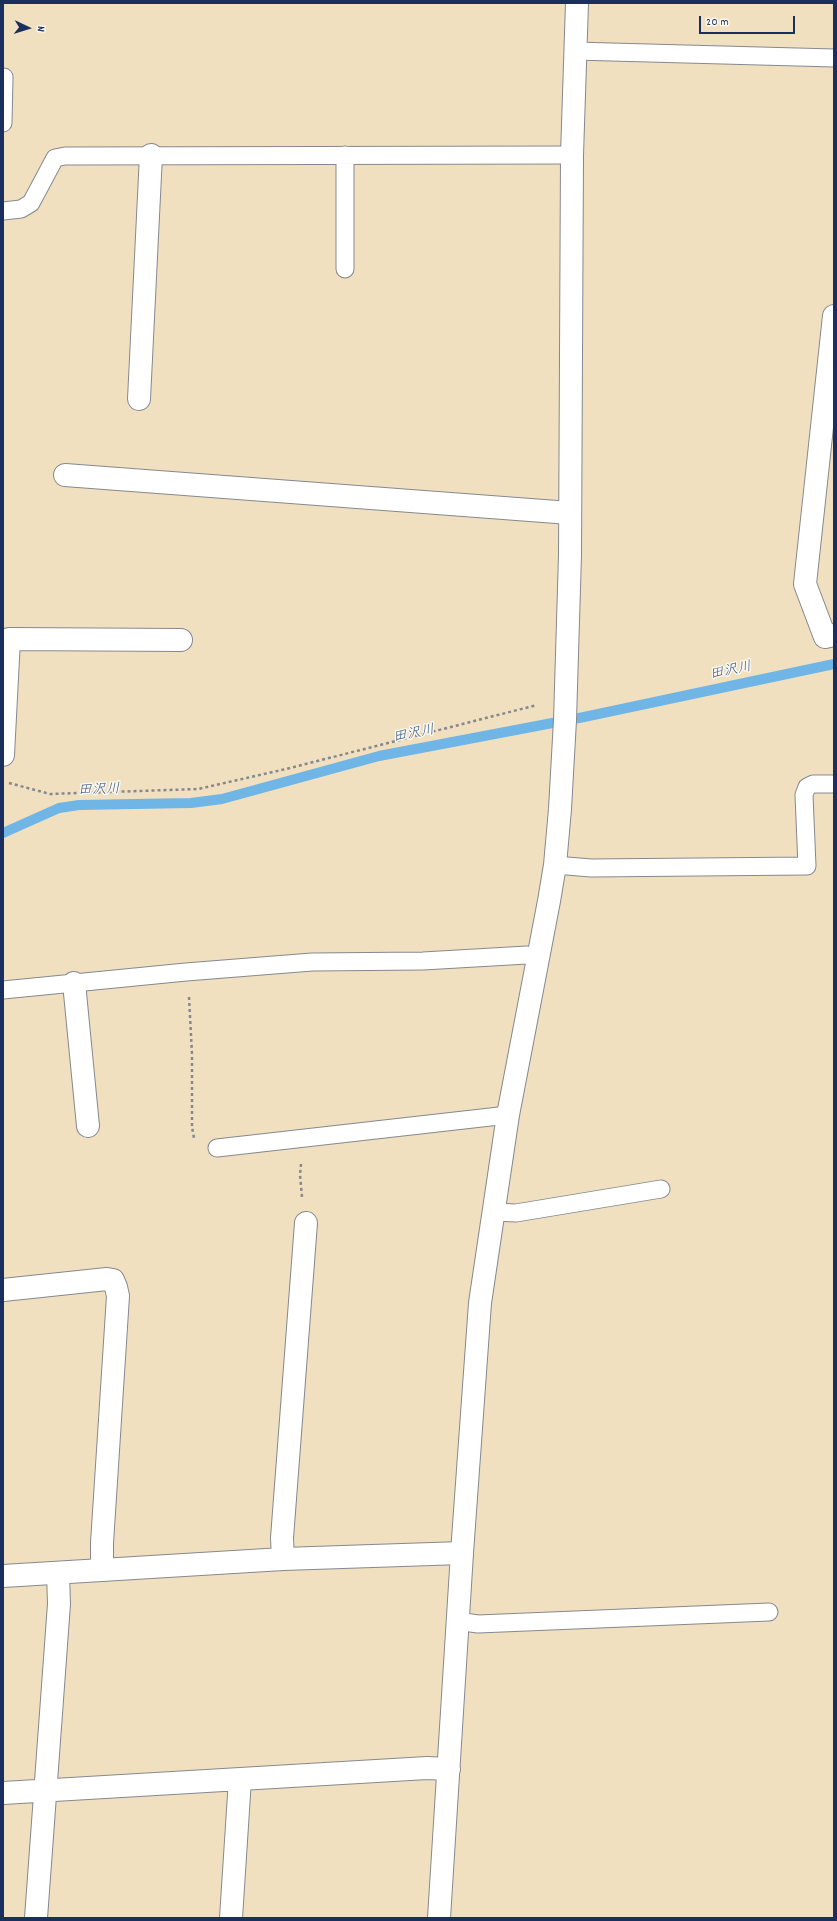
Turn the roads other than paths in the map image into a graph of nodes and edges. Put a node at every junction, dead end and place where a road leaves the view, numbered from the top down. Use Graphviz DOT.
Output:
graph roads {
  1 [pos="577,3"];
  2 [pos="574,51"];
  3 [pos="834,58"];
  4 [pos="4,77"];
  5 [pos="3,123"];
  6 [pos="151,155"];
  7 [pos="345,155"];
  8 [pos="572,155"];
  9 [pos="3,211"];
  10 [pos="345,269"];
  11 [pos="834,316"];
  12 [pos="139,399"];
  13 [pos="65,475"];
  14 [pos="570,513"];
  15 [pos="834,635"];
  16 [pos="181,640"];
  17 [pos="3,755"];
  18 [pos="834,784"];
  19 [pos="555,865"];
  20 [pos="538,957"];
  21 [pos="74,983"];
  22 [pos="3,990"];
  23 [pos="508,1115"];
  24 [pos="88,1126"];
  25 [pos="216,1148"];
  26 [pos="661,1189"];
  27 [pos="493,1212"];
  28 [pos="306,1223"];
  29 [pos="3,1290"];
  30 [pos="462,1552"];
  31 [pos="283,1559"];
  32 [pos="102,1570"];
  33 [pos="58,1573"];
  34 [pos="3,1576"];
  35 [pos="769,1612"];
  36 [pos="457,1621"];
  37 [pos="449,1769"];
  38 [pos="240,1779"];
  39 [pos="46,1791"];
  40 [pos="3,1793"];
  41 [pos="36,1918"];
  42 [pos="231,1918"];
  43 [pos="439,1918"];
  1 -- 2 [label="street"];
  2 -- 3 [label="lane"];
  2 -- 8 [label="street"];
  4 -- 5 [label="lane"];
  6 -- 7 [label="lane"];
  6 -- 9 [label="lane"];
  6 -- 12 [label="street"];
  7 -- 8 [label="lane"];
  7 -- 10 [label="lane"];
  8 -- 14 [label="street"];
  11 -- 15 [label="street"];
  13 -- 14 [label="street"];
  14 -- 19 [label="street"];
  16 -- 17 [label="street"];
  18 -- 19 [label="lane"];
  19 -- 20 [label="street"];
  20 -- 21 [label="lane"];
  20 -- 23 [label="street"];
  21 -- 22 [label="lane"];
  21 -- 24 [label="street"];
  23 -- 25 [label="lane"];
  23 -- 27 [label="street"];
  26 -- 27 [label="lane"];
  27 -- 30 [label="street"];
  28 -- 31 [label="street"];
  29 -- 32 [label="street"];
  30 -- 31 [label="street"];
  30 -- 36 [label="street"];
  31 -- 32 [label="street"];
  32 -- 33 [label="street"];
  33 -- 34 [label="street"];
  33 -- 39 [label="street"];
  35 -- 36 [label="lane"];
  36 -- 37 [label="street"];
  37 -- 38 [label="street"];
  37 -- 43 [label="street"];
  38 -- 39 [label="street"];
  38 -- 42 [label="street"];
  39 -- 40 [label="street"];
  39 -- 41 [label="street"];
}
